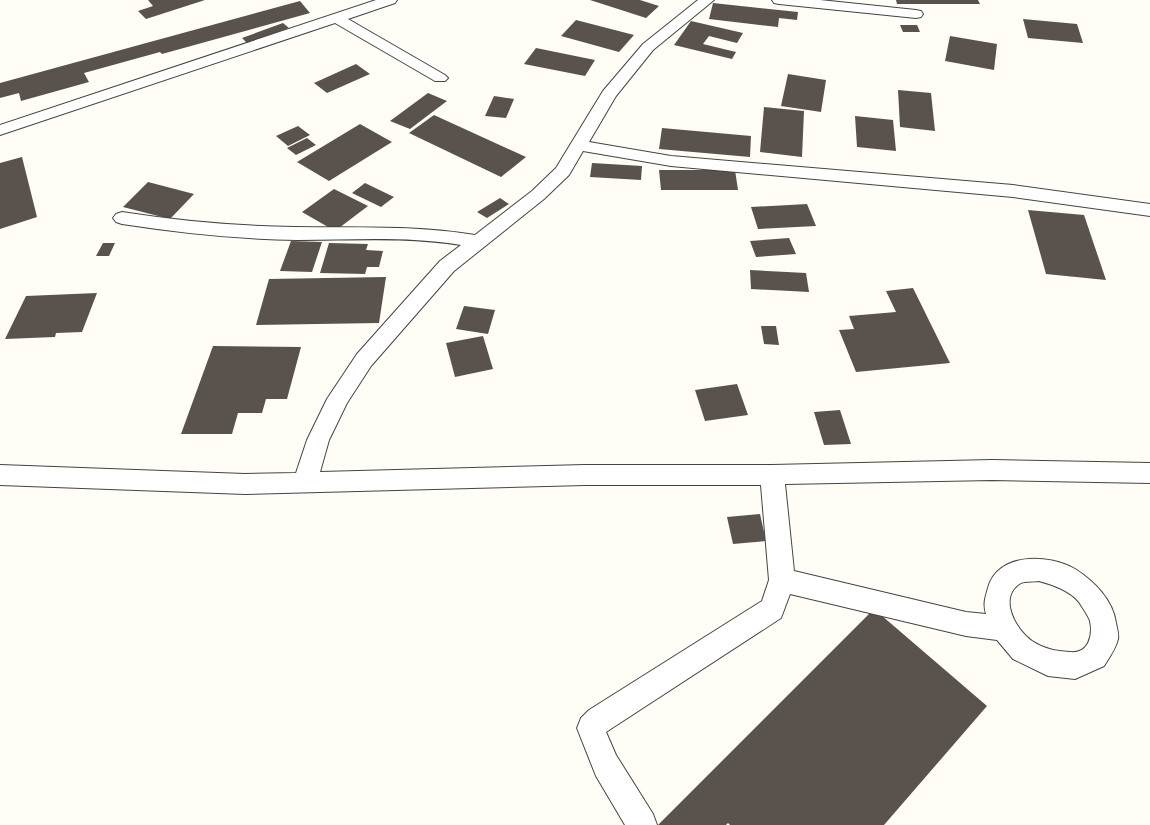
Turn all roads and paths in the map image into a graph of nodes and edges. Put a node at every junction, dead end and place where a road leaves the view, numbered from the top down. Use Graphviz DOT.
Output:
graph roads {
  1 [pos="390,0"];
  2 [pos="707,0"];
  3 [pos="779,0"];
  4 [pos="916,14"];
  5 [pos="337,18"];
  6 [pos="440,78"];
  7 [pos="0,130"];
  8 [pos="579,145"];
  9 [pos="1150,210"];
  10 [pos="122,218"];
  11 [pos="480,242"];
  12 [pos="1150,473"];
  13 [pos="0,475"];
  14 [pos="772,475"];
  15 [pos="305,482"];
  16 [pos="782,580"];
  17 [pos="1004,628"];
  18 [pos="642,825"];
  1 -- 5 [label="street"];
  2 -- 8 [label="street"];
  3 -- 4 [label="street"];
  5 -- 6 [label="street"];
  5 -- 7 [label="street"];
  8 -- 9 [label="street"];
  8 -- 11 [label="street"];
  10 -- 11 [label="street"];
  11 -- 15 [label="street"];
  12 -- 14 [label="street"];
  13 -- 15 [label="street"];
  14 -- 15 [label="street"];
  14 -- 16 [label="street"];
  16 -- 17 [label="street"];
  16 -- 18 [label="street"];
}
